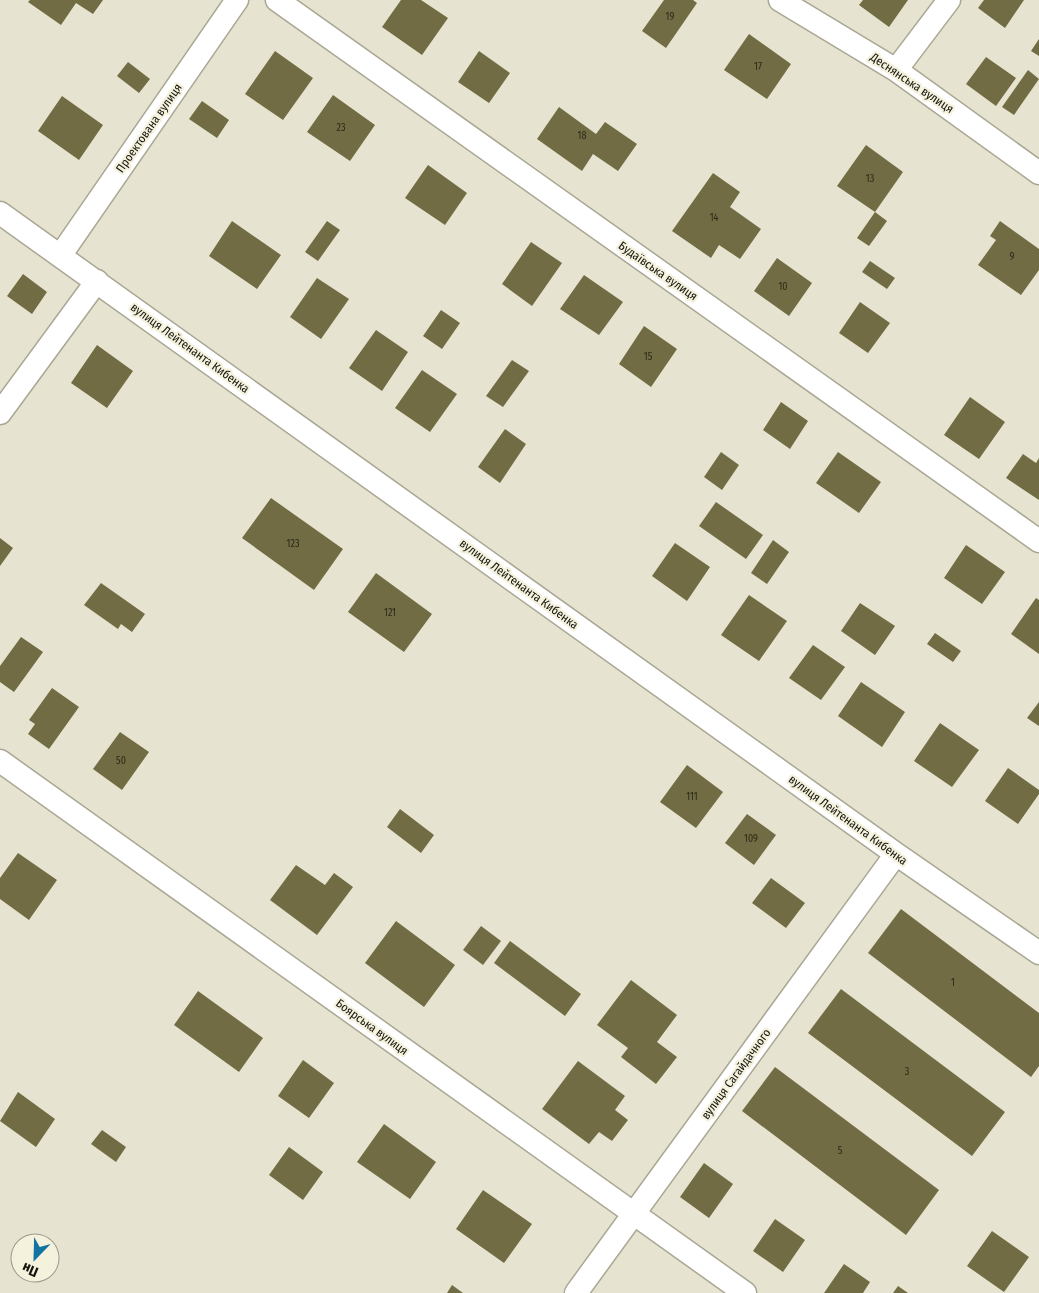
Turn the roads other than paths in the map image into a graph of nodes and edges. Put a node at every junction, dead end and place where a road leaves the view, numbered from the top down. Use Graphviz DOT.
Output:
graph roads {
  1 [pos="237,0"];
  2 [pos="277,0"];
  3 [pos="780,0"];
  4 [pos="949,0"];
  5 [pos="896,70"];
  6 [pos="1039,173"];
  7 [pos="0,213"];
  8 [pos="60,256"];
  9 [pos="97,282"];
  10 [pos="0,413"];
  11 [pos="1039,541"];
  12 [pos="0,761"];
  13 [pos="896,854"];
  14 [pos="1039,953"];
  15 [pos="634,1214"];
  16 [pos="576,1293"];
  17 [pos="745,1293"];
  1 -- 8 [label="street, Проектована вулиця"];
  2 -- 11 [label="street, Будаївська вулиця"];
  3 -- 5 [label="street, Деснянська вулиця"];
  4 -- 5 [label="street"];
  5 -- 6 [label="street, Деснянська вулиця"];
  7 -- 8 [label="street, вулиця Лейтенанта Кибенка"];
  8 -- 9 [label="street, вулиця Лейтенанта Кибенка"];
  9 -- 10 [label="street"];
  9 -- 13 [label="street, вулиця Лейтенанта Кибенка"];
  12 -- 15 [label="street, Боярська вулиця"];
  13 -- 14 [label="street, вулиця Лейтенанта Кибенка"];
  13 -- 15 [label="street, вулиця Сагайдачного"];
  15 -- 16 [label="street, вулиця Сагайдачного"];
  15 -- 17 [label="street, Боярська вулиця"];
}
